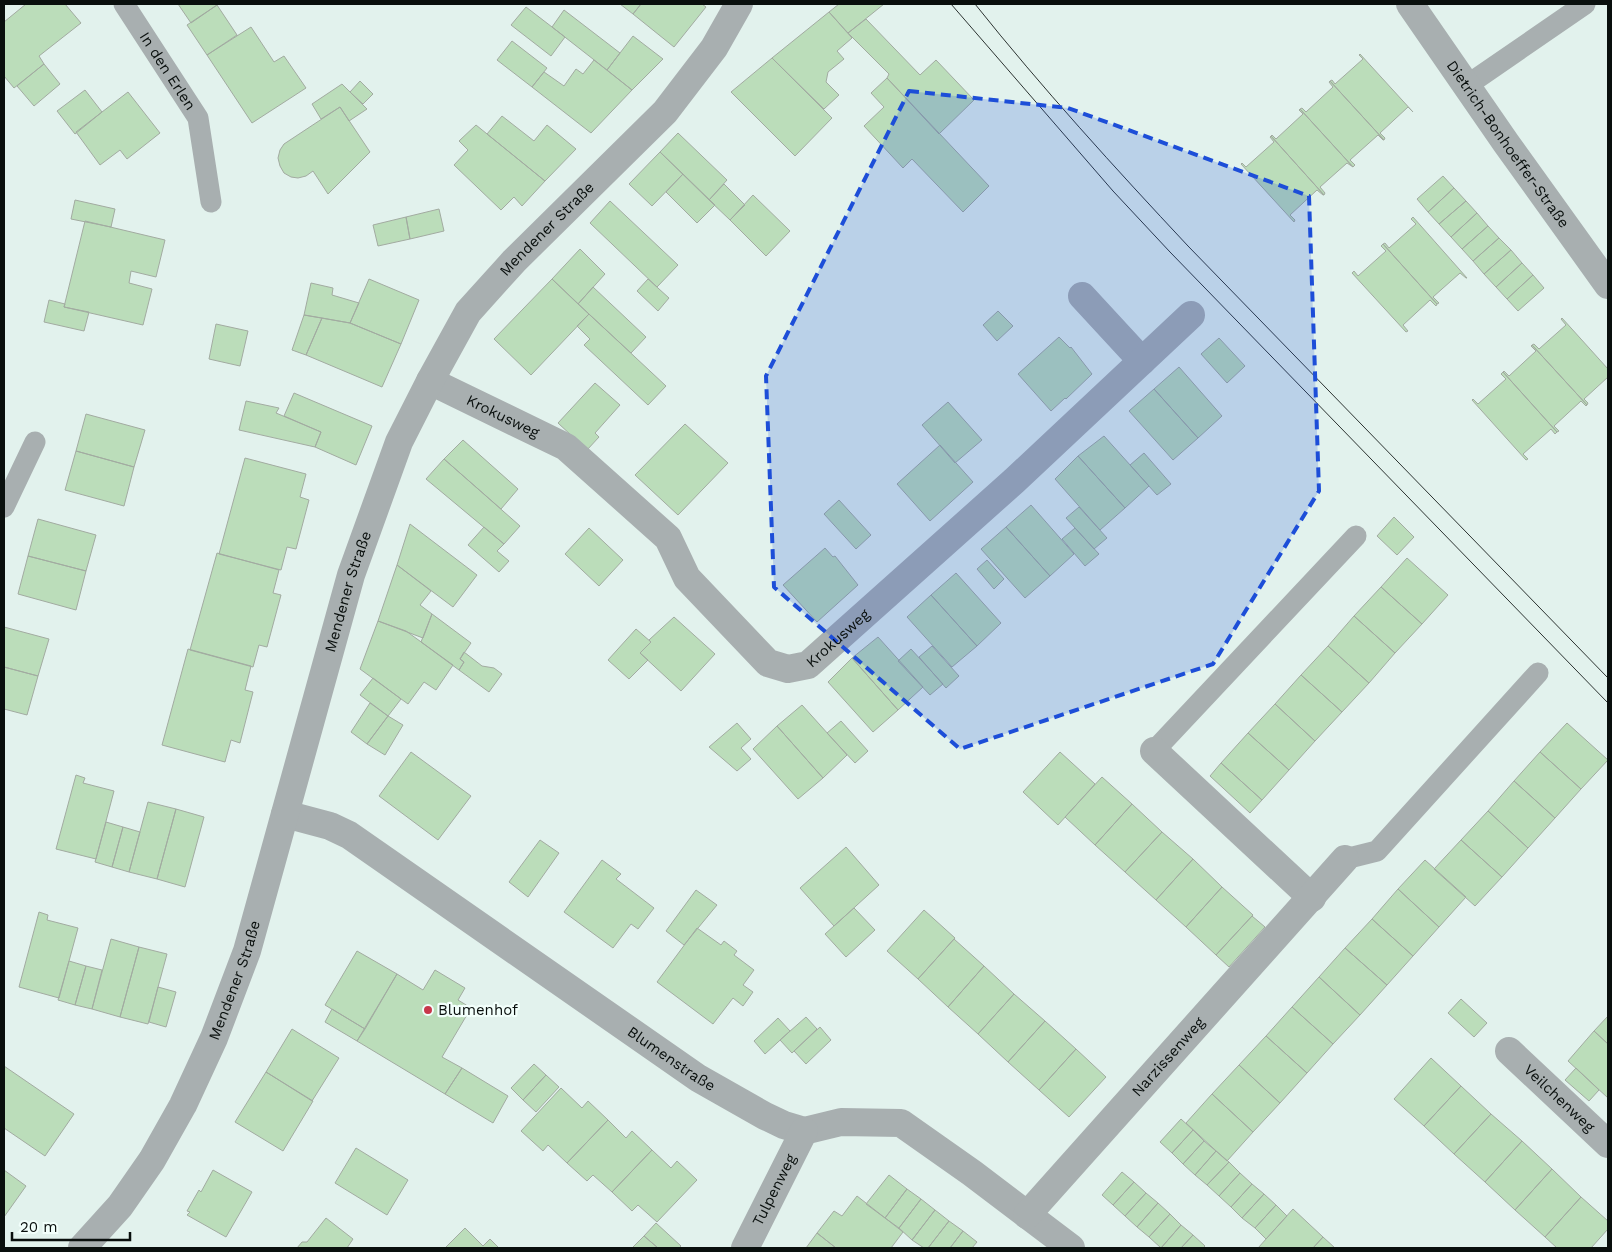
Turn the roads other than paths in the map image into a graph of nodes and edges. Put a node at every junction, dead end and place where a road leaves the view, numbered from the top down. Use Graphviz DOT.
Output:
graph roads {
  1 [pos="124,4"];
  2 [pos="739,4"];
  3 [pos="1410,4"];
  4 [pos="1585,4"];
  5 [pos="1466,86"];
  6 [pos="211,202"];
  7 [pos="1608,285"];
  8 [pos="1082,296"];
  9 [pos="1191,315"];
  10 [pos="1142,361"];
  11 [pos="430,381"];
  12 [pos="35,442"];
  13 [pos="4,508"];
  14 [pos="1356,536"];
  15 [pos="1538,673"];
  16 [pos="1154,751"];
  17 [pos="285,814"];
  18 [pos="1346,859"];
  19 [pos="1312,898"];
  20 [pos="1509,1051"];
  21 [pos="804,1131"];
  22 [pos="1608,1144"];
  23 [pos="1027,1215"];
  24 [pos="82,1248"];
  25 [pos="745,1248"];
  26 [pos="1071,1248"];
  1 -- 6 [label="lane, In den Erlen"];
  2 -- 11 [label="street, Mendener Straße"];
  3 -- 5 [label="street, Dietrich-Bonhoeffer-Straße"];
  4 -- 5 [label="lane"];
  5 -- 7 [label="street, Dietrich-Bonhoeffer-Straße"];
  8 -- 10 [label="street"];
  9 -- 10 [label="street, Krokusweg"];
  10 -- 11 [label="street, Krokusweg"];
  11 -- 17 [label="street, Mendener Straße"];
  12 -- 13 [label="lane"];
  14 -- 16 [label="lane"];
  15 -- 18 [label="lane"];
  16 -- 19 [label="street"];
  17 -- 21 [label="street, Blumenstraße"];
  17 -- 24 [label="street, Mendener Straße"];
  18 -- 19 [label="street, Narzissenweg"];
  19 -- 23 [label="street, Narzissenweg"];
  20 -- 22 [label="street, Veilchenweg"];
  21 -- 23 [label="street"];
  21 -- 25 [label="street, Tulpenweg"];
  23 -- 26 [label="street"];
}
